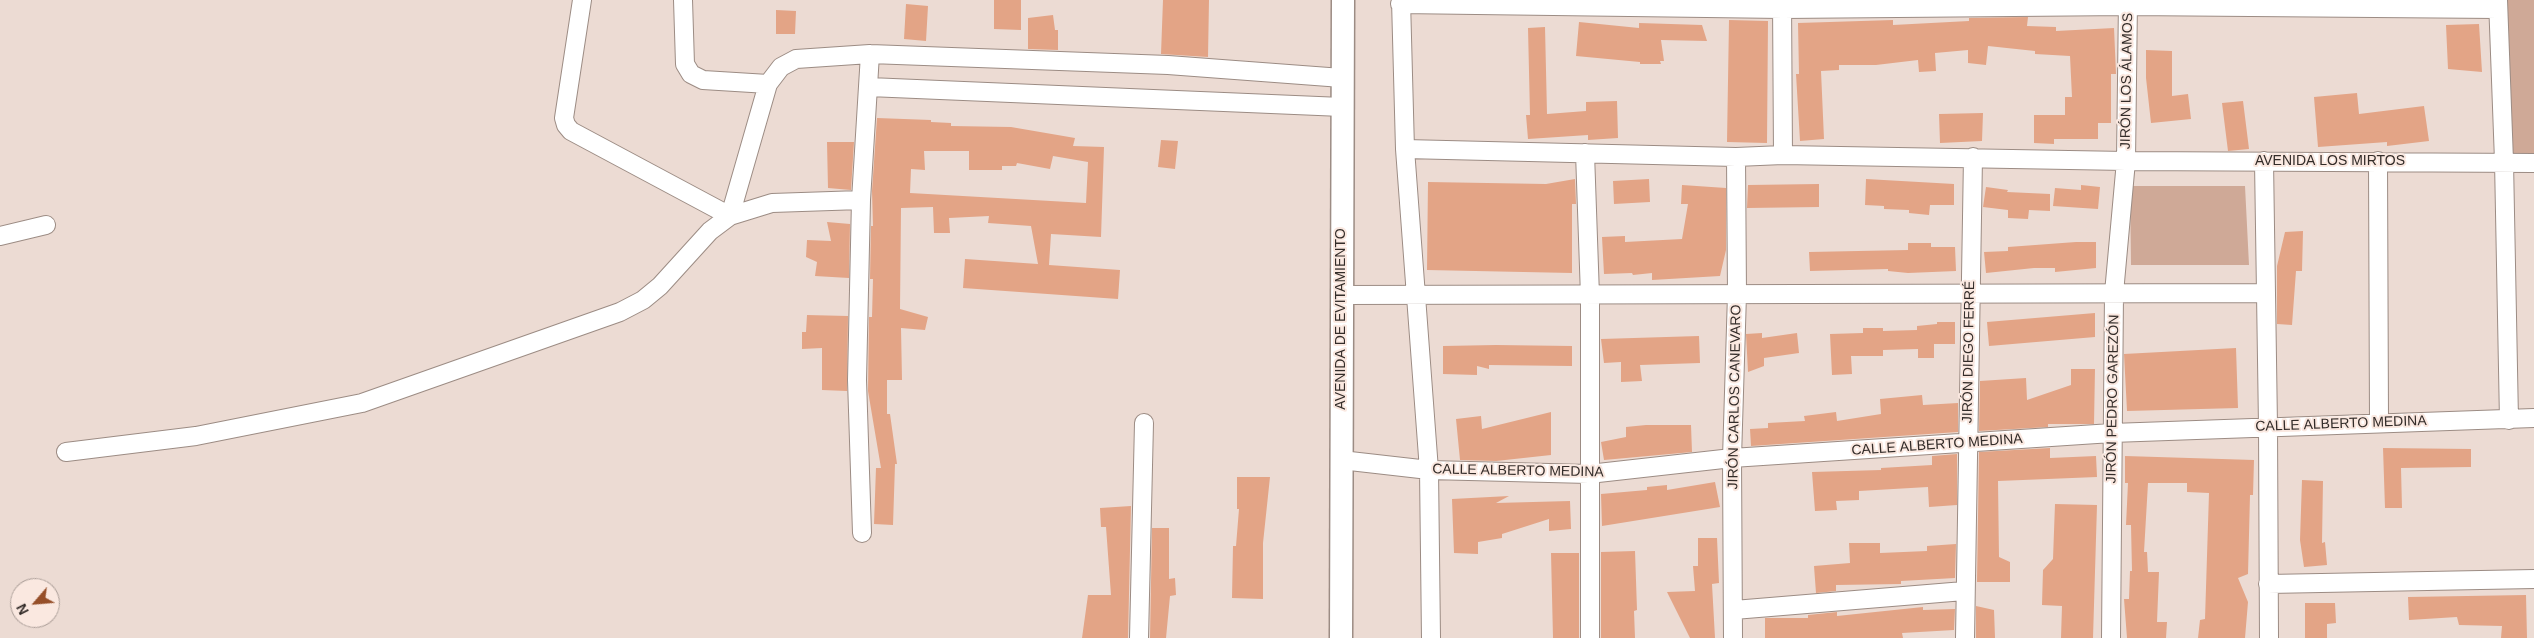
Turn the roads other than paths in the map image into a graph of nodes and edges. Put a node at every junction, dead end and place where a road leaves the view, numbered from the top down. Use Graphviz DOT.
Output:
graph roads {
  1 [pos="582,0"];
  2 [pos="683,0"];
  3 [pos="1343,0"];
  4 [pos="1400,2"];
  5 [pos="2128,3"];
  6 [pos="1783,4"];
  7 [pos="2498,5"];
  8 [pos="870,54"];
  9 [pos="1342,78"];
  10 [pos="768,84"];
  11 [pos="869,87"];
  12 [pos="1342,107"];
  13 [pos="1405,148"];
  14 [pos="1585,154"];
  15 [pos="1782,155"];
  16 [pos="1736,157"];
  17 [pos="1973,157"];
  18 [pos="2264,161"];
  19 [pos="2378,161"];
  20 [pos="2504,161"];
  21 [pos="2126,162"];
  22 [pos="2534,162"];
  23 [pos="861,200"];
  24 [pos="730,216"];
  25 [pos="46,225"];
  26 [pos="0,236"];
  27 [pos="1971,293"];
  28 [pos="2114,293"];
  29 [pos="2265,293"];
  30 [pos="1415,294"];
  31 [pos="1737,294"];
  32 [pos="1341,295"];
  33 [pos="1590,296"];
  34 [pos="2534,418"];
  35 [pos="2508,420"];
  36 [pos="1144,423"];
  37 [pos="2378,423"];
  38 [pos="2268,426"];
  39 [pos="2112,433"];
  40 [pos="1967,444"];
  41 [pos="66,452"];
  42 [pos="1732,458"];
  43 [pos="1341,460"];
  44 [pos="1429,470"];
  45 [pos="1589,474"];
  46 [pos="862,533"];
  47 [pos="2534,579"];
  48 [pos="2268,584"];
  49 [pos="1964,590"];
  50 [pos="1734,610"];
  51 [pos="1139,638"];
  52 [pos="1341,638"];
  53 [pos="1431,638"];
  54 [pos="1590,638"];
  55 [pos="1733,638"];
  56 [pos="1965,638"];
  57 [pos="2111,638"];
  58 [pos="2269,638"];
  1 -- 24 [label="street"];
  2 -- 10 [label="street"];
  3 -- 9 [label="street, AVENIDA DE EVITAMIENTO"];
  4 -- 6 [label="street"];
  4 -- 13 [label="street"];
  5 -- 6 [label="street"];
  5 -- 7 [label="street"];
  5 -- 21 [label="street, JIRÓN LOS ÁLAMOS"];
  6 -- 15 [label="street"];
  7 -- 20 [label="street"];
  8 -- 9 [label="street"];
  8 -- 10 [label="street"];
  8 -- 11 [label="street"];
  9 -- 12 [label="street, AVENIDA DE EVITAMIENTO"];
  10 -- 24 [label="street"];
  11 -- 12 [label="street"];
  11 -- 23 [label="street"];
  12 -- 32 [label="street, AVENIDA DE EVITAMIENTO"];
  13 -- 14 [label="street, AVENIDA LOS MIRTOS"];
  13 -- 30 [label="street"];
  14 -- 16 [label="street, AVENIDA LOS MIRTOS"];
  14 -- 33 [label="street"];
  15 -- 16 [label="street, AVENIDA LOS MIRTOS"];
  15 -- 17 [label="street, AVENIDA LOS MIRTOS"];
  16 -- 31 [label="street, JIRÓN CARLOS CANEVARO"];
  17 -- 21 [label="street, AVENIDA LOS MIRTOS"];
  17 -- 27 [label="street, JIRÓN DIEGO FERRÉ"];
  18 -- 19 [label="street, AVENIDA LOS MIRTOS"];
  18 -- 21 [label="street, AVENIDA LOS MIRTOS"];
  18 -- 29 [label="street"];
  19 -- 20 [label="street, AVENIDA LOS MIRTOS"];
  19 -- 37 [label="street"];
  20 -- 22 [label="street, AVENIDA LOS MIRTOS"];
  20 -- 35 [label="street"];
  21 -- 28 [label="street, JIRÓN PEDRO GAREZÓN"];
  23 -- 24 [label="street"];
  23 -- 46 [label="street"];
  24 -- 41 [label="street"];
  25 -- 26 [label="street"];
  27 -- 28 [label="street"];
  27 -- 31 [label="street"];
  27 -- 40 [label="street, JIRÓN DIEGO FERRÉ"];
  28 -- 29 [label="street"];
  28 -- 39 [label="street, JIRÓN PEDRO GAREZÓN"];
  29 -- 38 [label="street"];
  30 -- 32 [label="street"];
  30 -- 33 [label="street"];
  30 -- 44 [label="street"];
  31 -- 33 [label="street"];
  31 -- 42 [label="street, JIRÓN CARLOS CANEVARO"];
  32 -- 43 [label="street, AVENIDA DE EVITAMIENTO"];
  33 -- 45 [label="street"];
  34 -- 35 [label="street, CALLE ALBERTO MEDINA"];
  35 -- 37 [label="street, CALLE ALBERTO MEDINA"];
  36 -- 51 [label="street"];
  37 -- 38 [label="street, CALLE ALBERTO MEDINA"];
  38 -- 39 [label="street, CALLE ALBERTO MEDINA"];
  38 -- 48 [label="street"];
  39 -- 40 [label="street, CALLE ALBERTO MEDINA"];
  39 -- 57 [label="street, JIRÓN PEDRO GAREZÓN"];
  40 -- 42 [label="street, CALLE ALBERTO MEDINA"];
  40 -- 49 [label="street, JIRÓN DIEGO FERRÉ"];
  42 -- 45 [label="street, CALLE ALBERTO MEDINA"];
  42 -- 50 [label="street, JIRÓN CARLOS CANEVARO"];
  43 -- 44 [label="street, CALLE ALBERTO MEDINA"];
  43 -- 52 [label="street, AVENIDA DE EVITAMIENTO"];
  44 -- 45 [label="street, CALLE ALBERTO MEDINA"];
  44 -- 53 [label="street"];
  45 -- 54 [label="street"];
  47 -- 48 [label="street"];
  48 -- 58 [label="street"];
  49 -- 50 [label="street"];
  49 -- 56 [label="street, JIRÓN DIEGO FERRÉ"];
  50 -- 55 [label="street, JIRÓN CARLOS CANEVARO"];
}
